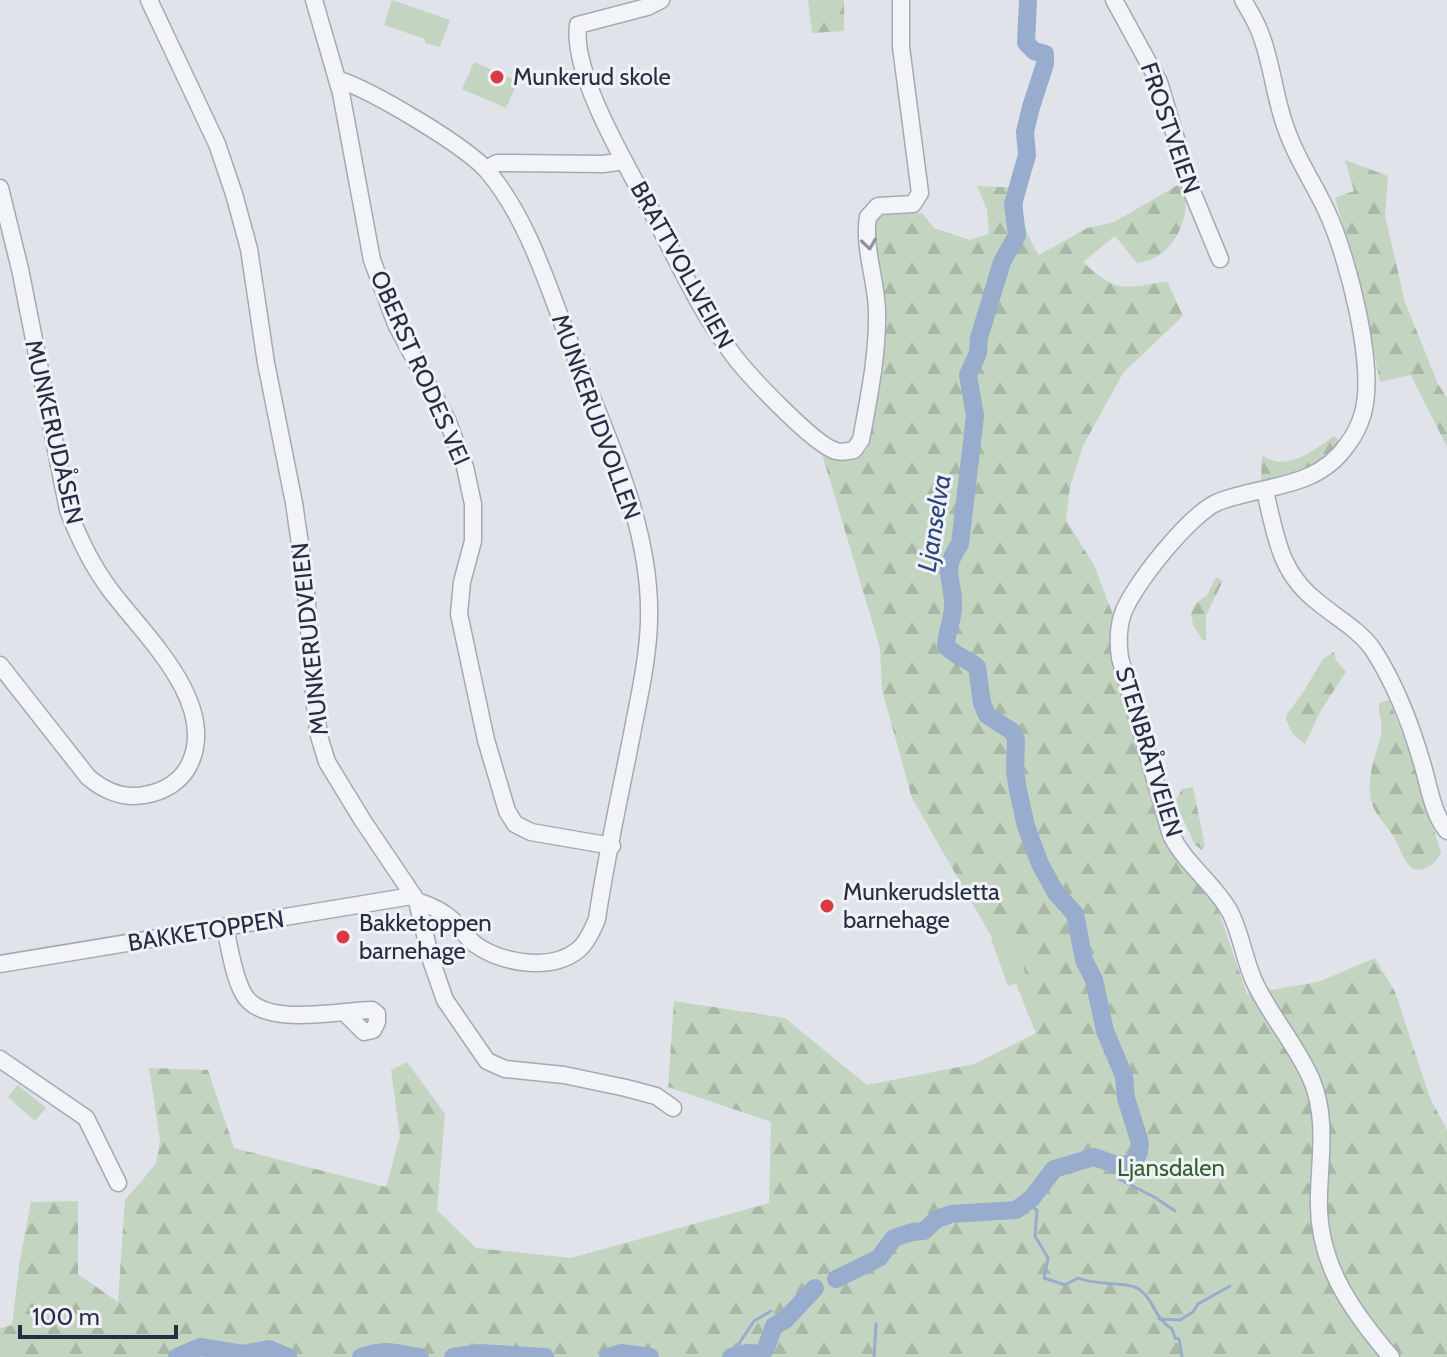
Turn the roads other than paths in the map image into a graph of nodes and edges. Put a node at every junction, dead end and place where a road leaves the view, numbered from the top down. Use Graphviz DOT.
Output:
graph roads {
  1 [pos="149,0"];
  2 [pos="314,0"];
  3 [pos="661,0"];
  4 [pos="901,0"];
  5 [pos="1114,0"];
  6 [pos="1243,0"];
  7 [pos="337,79"];
  8 [pos="624,161"];
  9 [pos="486,169"];
  10 [pos="0,188"];
  11 [pos="1220,259"];
  12 [pos="1265,491"];
  13 [pos="0,665"];
  14 [pos="1447,831"];
  15 [pos="612,846"];
  16 [pos="414,898"];
  17 [pos="225,928"];
  18 [pos="0,964"];
  19 [pos="344,1012"];
  20 [pos="0,1059"];
  21 [pos="673,1108"];
  22 [pos="118,1183"];
  23 [pos="1391,1357"];
  1 -- 16 [label="street, MUNKERUDVEIEN"];
  2 -- 7 [label="street, OBERST RODES VEI"];
  3 -- 8 [label="street, BRATTVOLLVEIEN"];
  4 -- 8 [label="street, BRATTVOLLVEIEN, one-way"];
  5 -- 11 [label="street, FROSTVEIEN"];
  6 -- 12 [label="street, STENBRÅTVEIEN"];
  7 -- 9 [label="street, MUNKERUDVOLLEN"];
  7 -- 15 [label="street, OBERST RODES VEI"];
  8 -- 9 [label="street"];
  9 -- 15 [label="street, MUNKERUDVOLLEN"];
  10 -- 13 [label="street, MUNKERUDÅSEN"];
  12 -- 14 [label="street"];
  12 -- 23 [label="street, STENBRÅTVEIEN"];
  15 -- 16 [label="street, MUNKERUDVOLLEN"];
  16 -- 17 [label="street, BAKKETOPPEN"];
  16 -- 21 [label="street, MUNKERUDVEIEN"];
  17 -- 18 [label="street, BAKKETOPPEN"];
  17 -- 19 [label="street"];
  20 -- 22 [label="street"];
}
